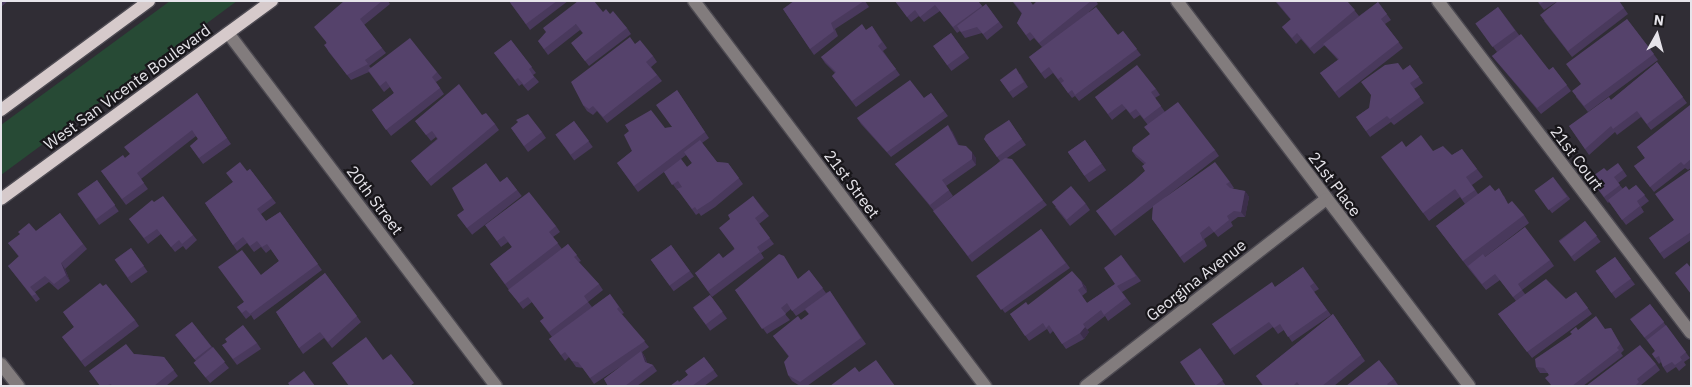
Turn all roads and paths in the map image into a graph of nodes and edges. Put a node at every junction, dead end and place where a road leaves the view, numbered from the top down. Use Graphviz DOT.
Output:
graph roads {
  1 [pos="149,1"];
  2 [pos="272,1"];
  3 [pos="694,1"];
  4 [pos="1177,1"];
  5 [pos="1438,1"];
  6 [pos="228,33"];
  7 [pos="1,110"];
  8 [pos="1,199"];
  9 [pos="1326,199"];
  10 [pos="1691,334"];
  11 [pos="1,364"];
  12 [pos="18,386"];
  13 [pos="496,386"];
  14 [pos="985,386"];
  15 [pos="1086,386"];
  16 [pos="1469,386"];
  1 -- 7 [label="main road"];
  2 -- 6 [label="main road, West San Vicente Boulevard"];
  3 -- 14 [label="street, 21st Street"];
  4 -- 9 [label="street, 21st Place"];
  5 -- 10 [label="street, 21st Court"];
  6 -- 8 [label="main road, West San Vicente Boulevard"];
  6 -- 13 [label="street, 20th Street"];
  9 -- 15 [label="street, Georgina Avenue"];
  9 -- 16 [label="street, 21st Place"];
  11 -- 12 [label="street"];
}
